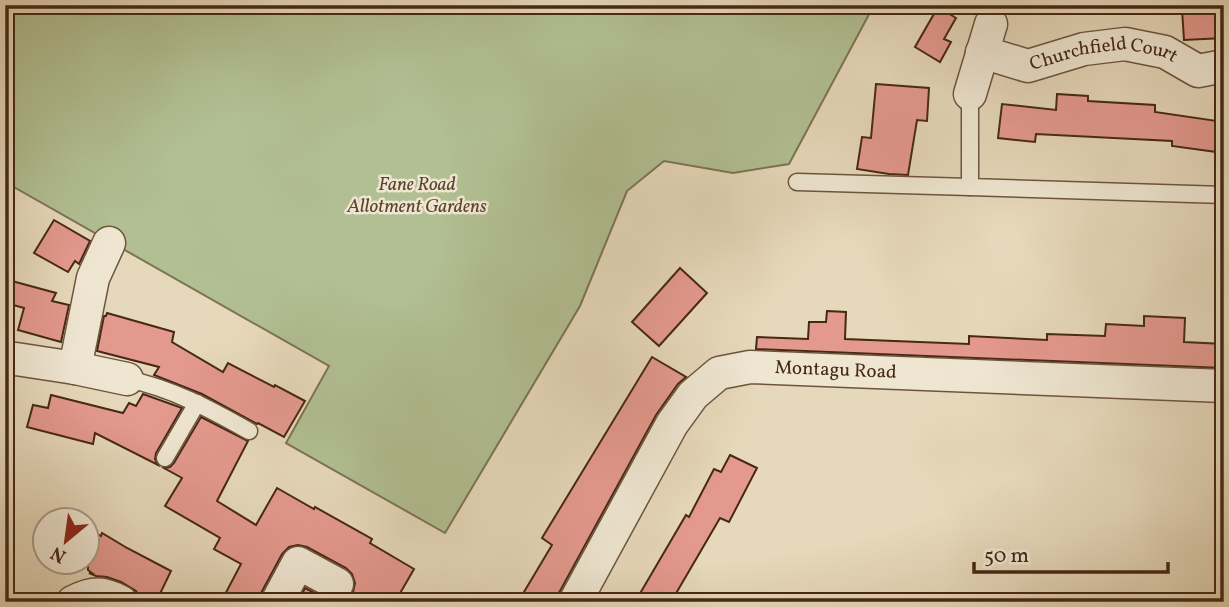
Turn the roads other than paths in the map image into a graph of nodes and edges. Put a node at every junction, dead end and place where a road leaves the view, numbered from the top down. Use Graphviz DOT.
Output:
graph roads {
  1 [pos="1224,66"];
  2 [pos="970,94"];
  3 [pos="797,182"];
  4 [pos="970,187"];
  5 [pos="1224,195"];
  6 [pos="109,243"];
  7 [pos="5,360"];
  8 [pos="75,368"];
  9 [pos="127,379"];
  10 [pos="1224,386"];
  11 [pos="197,403"];
  12 [pos="248,431"];
  13 [pos="165,458"];
  14 [pos="337,584"];
  15 [pos="73,602"];
  16 [pos="121,602"];
  17 [pos="277,602"];
  18 [pos="575,602"];
  1 -- 2 [label="street, Churchfield Court"];
  2 -- 4 [label="lane"];
  3 -- 4 [label="lane"];
  4 -- 5 [label="lane"];
  6 -- 8 [label="street"];
  7 -- 8 [label="street"];
  8 -- 9 [label="street"];
  9 -- 11 [label="lane"];
  10 -- 18 [label="street, Montagu Road"];
  11 -- 12 [label="lane"];
  11 -- 13 [label="lane"];
  14 -- 17 [label="street"];
  15 -- 16 [label="street"];
}
